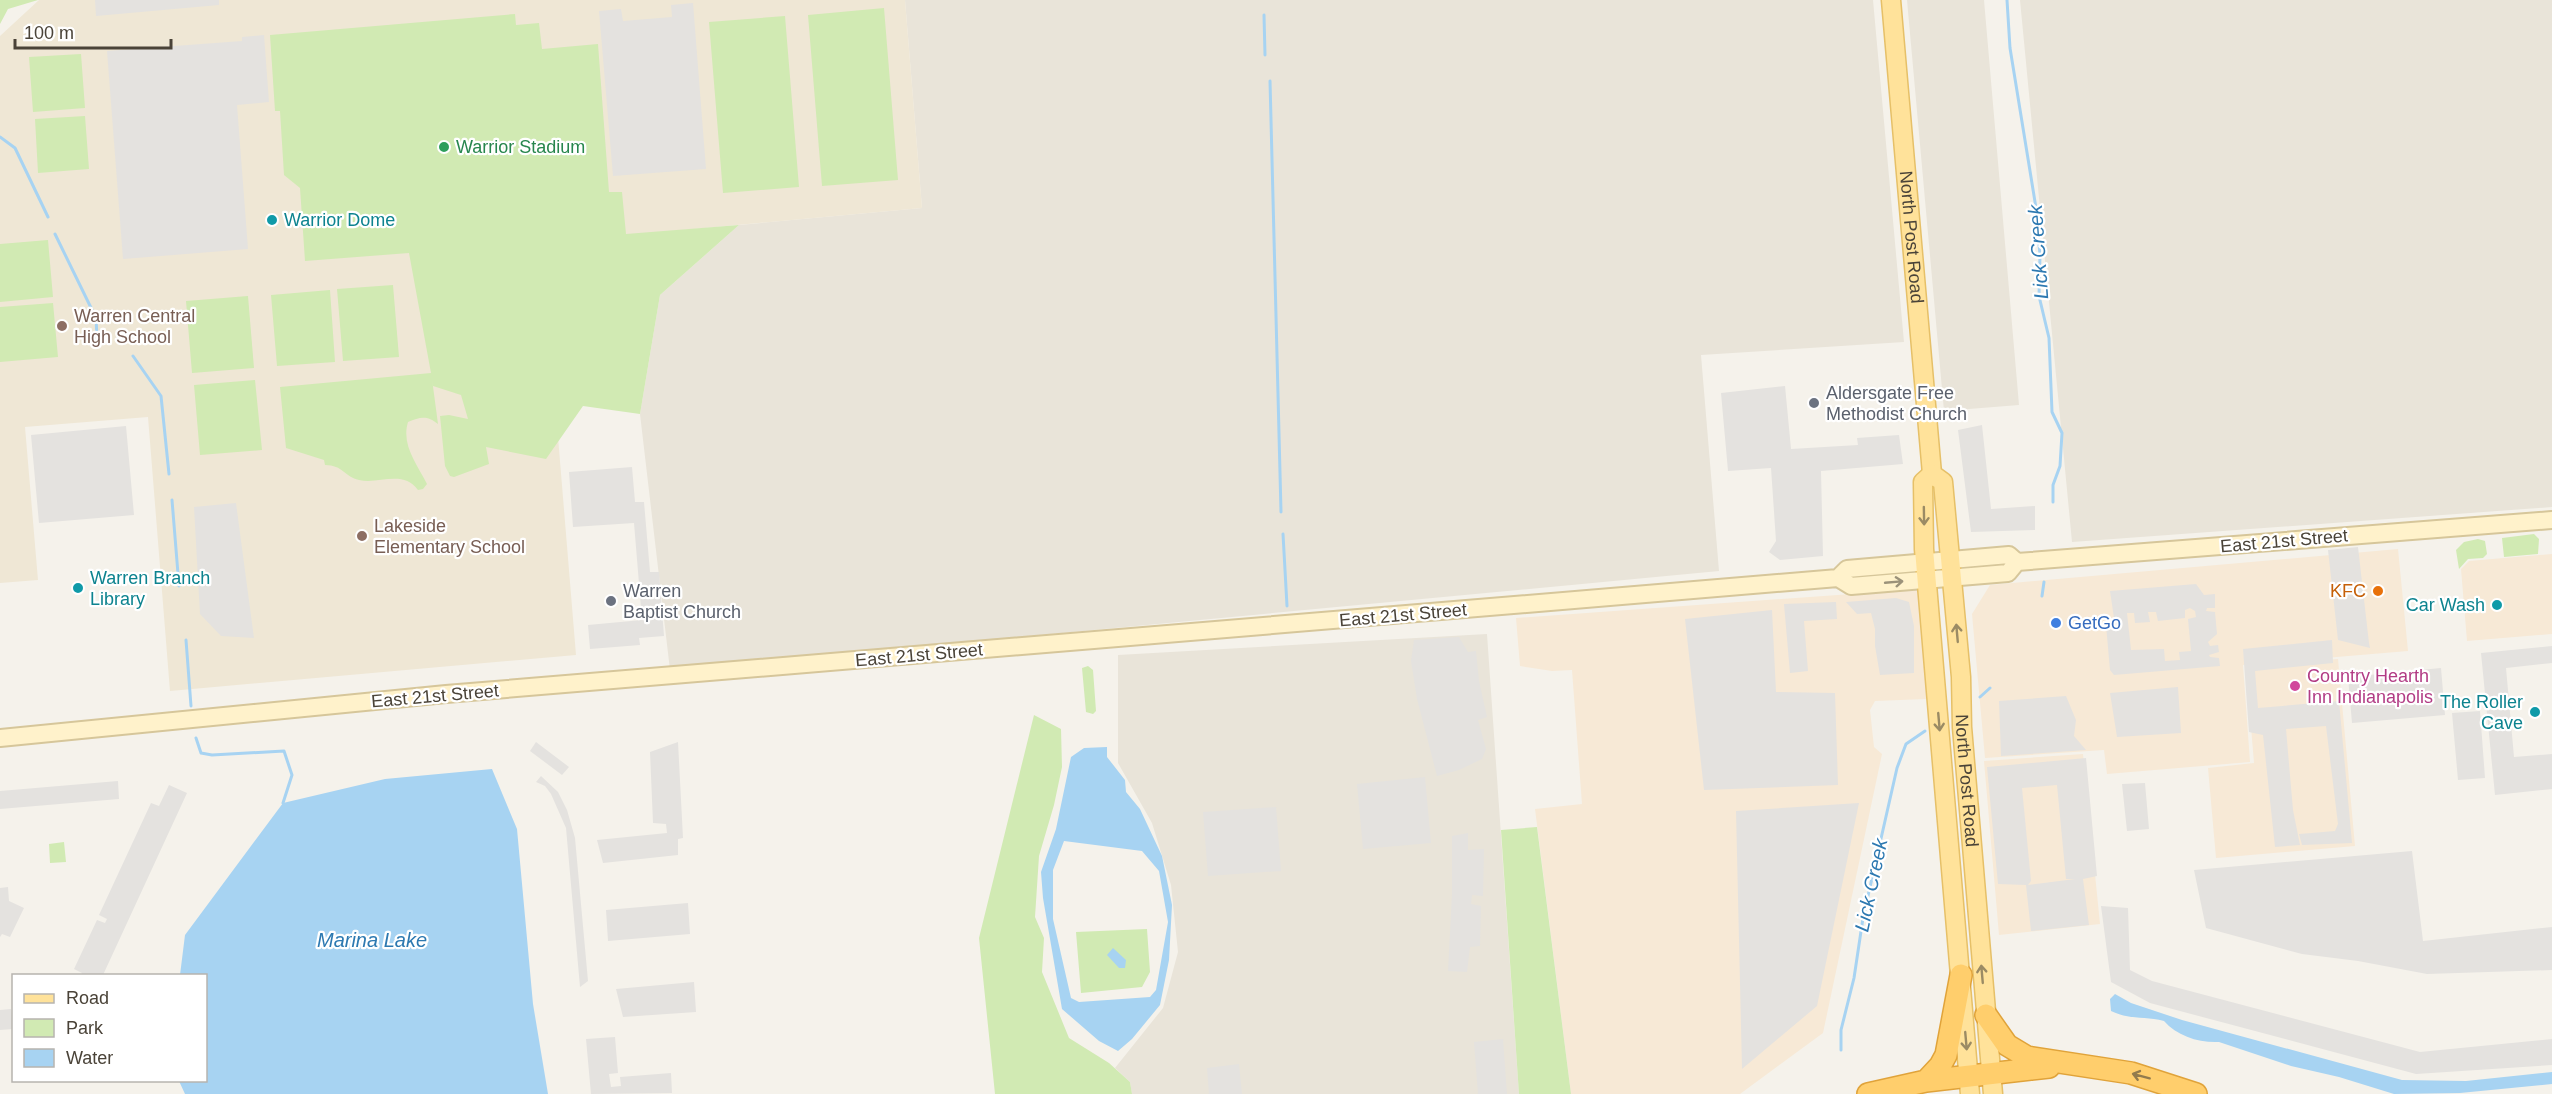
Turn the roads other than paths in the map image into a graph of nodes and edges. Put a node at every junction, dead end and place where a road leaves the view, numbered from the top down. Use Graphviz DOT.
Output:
graph roads {
  1 [pos="1891,0"];
  2 [pos="1932,474"];
  3 [pos="2552,519"];
  4 [pos="1950,568"];
  5 [pos="1926,571"];
  6 [pos="1961,677"];
  7 [pos="1936,684"];
  8 [pos="0,738"];
  9 [pos="1961,975"];
  10 [pos="1986,1015"];
  11 [pos="2076,1064"];
  12 [pos="1926,1081"];
  13 [pos="1992,1084"];
  14 [pos="1970,1086"];
  15 [pos="1868,1094"];
  16 [pos="2196,1094"];
  1 -- 2 [label="main road, North Post Road"];
  2 -- 4 [label="main road, North Post Road"];
  2 -- 5 [label="main road, North Post Road, one-way"];
  3 -- 4 [label="main road, East 21st Street"];
  4 -- 5 [label="main road, East 21st Street"];
  6 -- 4 [label="main road, North Post Road, one-way"];
  5 -- 7 [label="main road, North Post Road"];
  5 -- 8 [label="main road, East 21st Street"];
  6 -- 7 [label="main road"];
  10 -- 6 [label="main road, North Post Road, one-way"];
  7 -- 9 [label="main road, North Post Road, one-way"];
  9 -- 12 [label="highway"];
  9 -- 14 [label="main road, North Post Road, one-way"];
  10 -- 11 [label="highway"];
  10 -- 13 [label="main road, North Post Road"];
  11 -- 13 [label="highway"];
  16 -- 11 [label="highway, one-way"];
  12 -- 14 [label="highway"];
  12 -- 15 [label="highway"];
  13 -- 14 [label="highway"];
}
